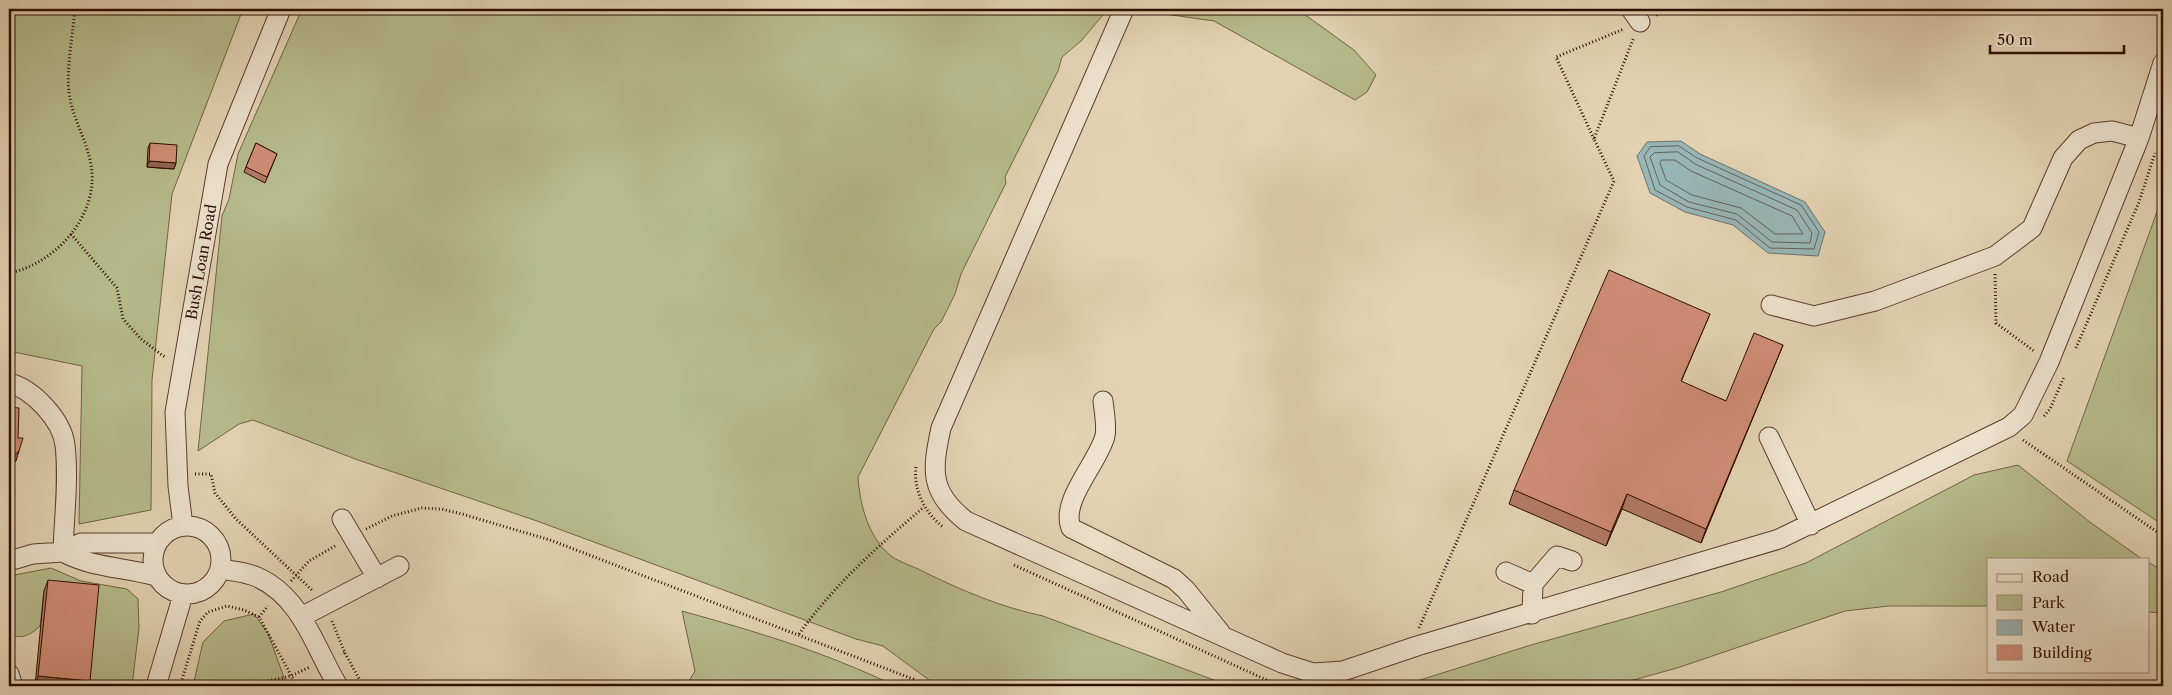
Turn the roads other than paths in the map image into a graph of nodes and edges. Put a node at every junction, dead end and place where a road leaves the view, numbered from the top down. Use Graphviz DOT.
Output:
graph roads {
  1 [pos="281,9"];
  2 [pos="1124,9"];
  3 [pos="2163,63"];
  4 [pos="2139,138"];
  5 [pos="1771,305"];
  6 [pos="9,383"];
  7 [pos="1103,401"];
  8 [pos="1770,437"];
  9 [pos="342,518"];
  10 [pos="1811,525"];
  11 [pos="183,526"];
  12 [pos="157,543"];
  13 [pos="63,552"];
  14 [pos="9,561"];
  15 [pos="1572,562"];
  16 [pos="399,566"];
  17 [pos="220,569"];
  18 [pos="1506,572"];
  19 [pos="156,576"];
  20 [pos="377,578"];
  21 [pos="1533,584"];
  22 [pos="183,595"];
  23 [pos="1532,614"];
  24 [pos="303,616"];
  25 [pos="1225,638"];
  26 [pos="9,674"];
  27 [pos="13,686"];
  28 [pos="156,686"];
  29 [pos="338,686"];
  1 -- 11 [label="street, Bush Loan Road"];
  2 -- 25 [label="street"];
  3 -- 4 [label="street"];
  4 -- 5 [label="street"];
  4 -- 10 [label="street"];
  6 -- 13 [label="street"];
  7 -- 25 [label="street"];
  8 -- 10 [label="street"];
  9 -- 20 [label="street"];
  10 -- 23 [label="street"];
  11 -- 12 [label="street"];
  11 -- 17 [label="street"];
  12 -- 13 [label="street"];
  12 -- 19 [label="street"];
  13 -- 14 [label="street"];
  13 -- 19 [label="street"];
  15 -- 21 [label="street"];
  16 -- 20 [label="street"];
  17 -- 22 [label="street"];
  17 -- 24 [label="street"];
  18 -- 21 [label="street"];
  19 -- 22 [label="street"];
  20 -- 24 [label="street"];
  21 -- 23 [label="street"];
  22 -- 28 [label="street"];
  23 -- 25 [label="street"];
  24 -- 29 [label="street"];
  26 -- 27 [label="street"];
}
